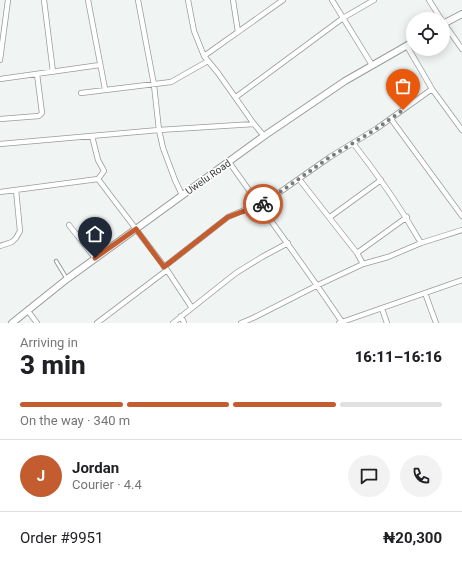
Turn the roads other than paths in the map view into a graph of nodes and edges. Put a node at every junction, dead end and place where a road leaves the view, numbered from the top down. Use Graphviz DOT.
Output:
graph roads {
  1 [pos="8,0"];
  2 [pos="44,0"];
  3 [pos="88,0"];
  4 [pos="138,0"];
  5 [pos="188,0"];
  6 [pos="233,0"];
  7 [pos="283,0"];
  8 [pos="332,0"];
  9 [pos="374,0"];
  10 [pos="429,0"];
  11 [pos="437,12"];
  12 [pos="462,14"];
  13 [pos="343,18"];
  14 [pos="450,19"];
  15 [pos="238,32"];
  16 [pos="450,32"];
  17 [pos="406,47"];
  18 [pos="462,49"];
  19 [pos="204,56"];
  20 [pos="413,56"];
  21 [pos="0,60"];
  22 [pos="208,61"];
  23 [pos="100,65"];
  24 [pos="372,65"];
  25 [pos="53,72"];
  26 [pos="37,74"];
  27 [pos="0,79"];
  28 [pos="154,85"];
  29 [pos="432,88"];
  30 [pos="105,89"];
  31 [pos="81,93"];
  32 [pos="236,97"];
  33 [pos="0,119"];
  34 [pos="391,119"];
  35 [pos="254,124"];
  36 [pos="159,130"];
  37 [pos="462,130"];
  38 [pos="92,136"];
  39 [pos="264,136"];
  40 [pos="353,143"];
  41 [pos="0,144"];
  42 [pos="229,162"];
  43 [pos="98,178"];
  44 [pos="299,179"];
  45 [pos="381,180"];
  46 [pos="16,190"];
  47 [pos="0,192"];
  48 [pos="182,195"];
  49 [pos="260,206"];
  50 [pos="462,216"];
  51 [pos="330,217"];
  52 [pos="406,217"];
  53 [pos="69,225"];
  54 [pos="136,229"];
  55 [pos="462,230"];
  56 [pos="288,243"];
  57 [pos="421,243"];
  58 [pos="0,246"];
  59 [pos="357,253"];
  60 [pos="95,258"];
  61 [pos="56,261"];
  62 [pos="363,264"];
  63 [pos="165,268"];
  64 [pos="67,279"];
  65 [pos="462,280"];
  66 [pos="318,285"];
  67 [pos="425,293"];
  68 [pos="192,308"];
  69 [pos="382,309"];
  70 [pos="28,311"];
  71 [pos="181,316"];
  72 [pos="241,322"];
  73 [pos="12,323"];
  74 [pos="37,323"];
  75 [pos="97,323"];
  76 [pos="172,323"];
  77 [pos="184,323"];
  78 [pos="340,323"];
  79 [pos="387,323"];
  80 [pos="436,323"];
  1 -- 21 [label="street"];
  2 -- 25 [label="street"];
  3 -- 23 [label="street"];
  4 -- 28 [label="street"];
  5 -- 19 [label="street"];
  6 -- 15 [label="street"];
  7 -- 15 [label="street"];
  8 -- 13 [label="street"];
  9 -- 13 [label="street"];
  10 -- 11 [label="street"];
  12 -- 14 [label="street"];
  13 -- 24 [label="street"];
  13 -- 32 [label="street"];
  15 -- 19 [label="street"];
  16 -- 18 [label="street"];
  17 -- 24 [label="street, Uwelu Road"];
  19 -- 22 [label="street"];
  20 -- 29 [label="street"];
  22 -- 28 [label="street"];
  22 -- 32 [label="street"];
  23 -- 25 [label="street"];
  23 -- 30 [label="street"];
  24 -- 39 [label="street, Uwelu Road"];
  25 -- 26 [label="street"];
  26 -- 27 [label="street"];
  26 -- 33 [label="street"];
  28 -- 30 [label="street"];
  28 -- 36 [label="street"];
  29 -- 34 [label="street"];
  29 -- 37 [label="street"];
  30 -- 31 [label="street"];
  32 -- 35 [label="street"];
  34 -- 40 [label="street"];
  34 -- 50 [label="street"];
  35 -- 36 [label="street"];
  35 -- 39 [label="street"];
  36 -- 38 [label="street"];
  36 -- 48 [label="street"];
  38 -- 41 [label="street"];
  38 -- 43 [label="street"];
  39 -- 42 [label="street, Uwelu Road"];
  40 -- 44 [label="street"];
  40 -- 45 [label="street"];
  42 -- 48 [label="street, Uwelu Road"];
  42 -- 49 [label="street"];
  43 -- 46 [label="street"];
  43 -- 54 [label="street"];
  44 -- 49 [label="street"];
  44 -- 51 [label="street"];
  45 -- 51 [label="street"];
  45 -- 52 [label="street"];
  46 -- 47 [label="street"];
  46 -- 58 [label="street"];
  48 -- 54 [label="street, Uwelu Road"];
  49 -- 56 [label="street"];
  49 -- 63 [label="street"];
  51 -- 59 [label="street"];
  52 -- 57 [label="street"];
  52 -- 59 [label="street"];
  53 -- 60 [label="street"];
  54 -- 60 [label="street, Uwelu Road"];
  54 -- 63 [label="street"];
  55 -- 57 [label="street"];
  56 -- 66 [label="street"];
  56 -- 68 [label="street"];
  57 -- 62 [label="street"];
  59 -- 62 [label="street"];
  60 -- 64 [label="street, Uwelu Road"];
  61 -- 64 [label="lane"];
  62 -- 66 [label="street"];
  63 -- 68 [label="street"];
  63 -- 75 [label="street"];
  64 -- 70 [label="street, Uwelu Road"];
  65 -- 67 [label="street"];
  66 -- 72 [label="street"];
  66 -- 78 [label="street"];
  67 -- 69 [label="street"];
  67 -- 80 [label="street"];
  68 -- 71 [label="street"];
  69 -- 78 [label="street"];
  69 -- 79 [label="street"];
  70 -- 73 [label="street, Uwelu Road"];
  70 -- 74 [label="street"];
  71 -- 76 [label="street"];
  71 -- 77 [label="street"];
}
